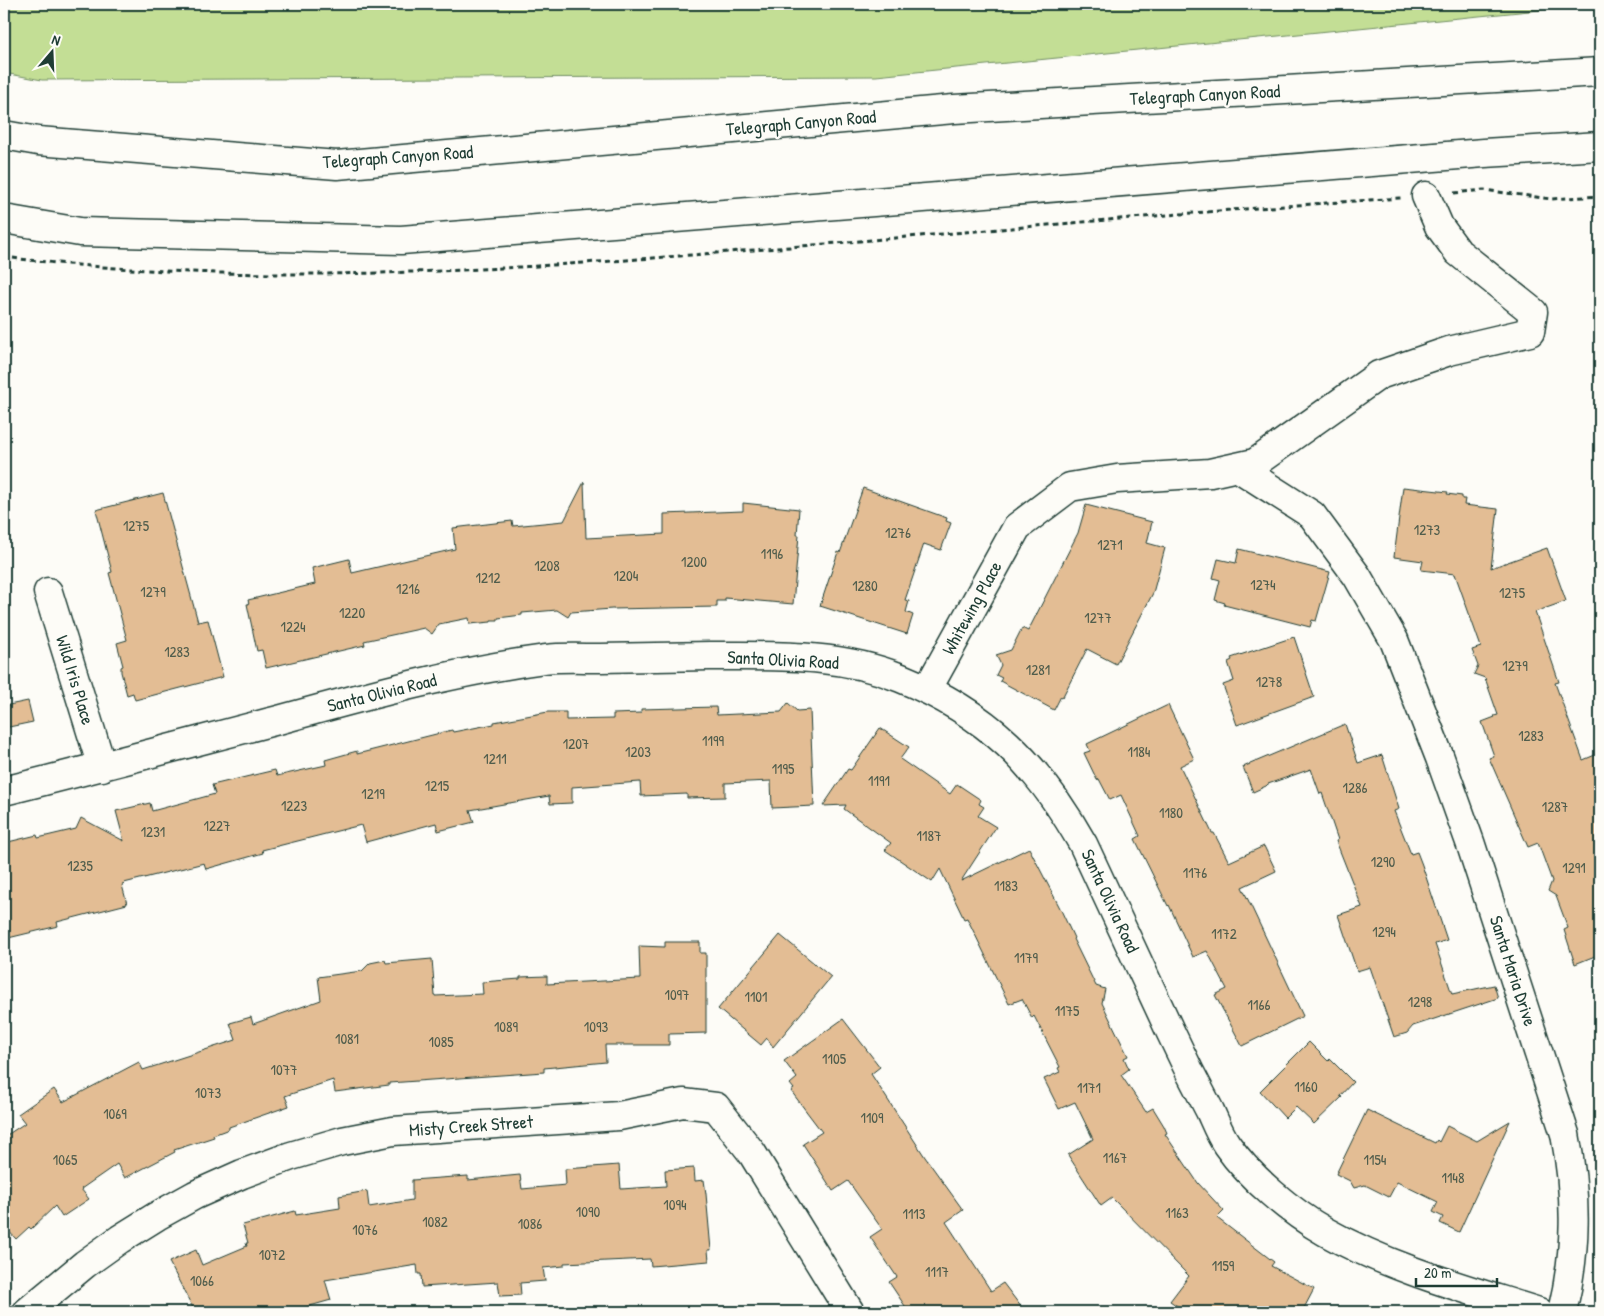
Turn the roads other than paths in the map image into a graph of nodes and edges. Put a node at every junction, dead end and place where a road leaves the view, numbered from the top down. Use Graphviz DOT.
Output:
graph roads {
  1 [pos="1600,72"];
  2 [pos="4,135"];
  3 [pos="1600,146"];
  4 [pos="1426,196"];
  5 [pos="4,219"];
  6 [pos="1237,467"];
  7 [pos="48,592"];
  8 [pos="927,690"];
  9 [pos="102,767"];
  10 [pos="4,791"];
  11 [pos="27,1312"];
  12 [pos="850,1312"];
  13 [pos="1538,1312"];
  14 [pos="1562,1312"];
  1 -- 2 [label="street, Telegraph Canyon Road"];
  3 -- 5 [label="street"];
  4 -- 6 [label="street"];
  6 -- 8 [label="street, Whitewing Place"];
  6 -- 14 [label="street, Santa Maria Drive"];
  7 -- 9 [label="street, Wild Iris Place"];
  8 -- 9 [label="street, Santa Olivia Road"];
  8 -- 13 [label="street, Santa Olivia Road"];
  9 -- 10 [label="street, Santa Olivia Road"];
  11 -- 12 [label="street, Misty Creek Street"];
}
